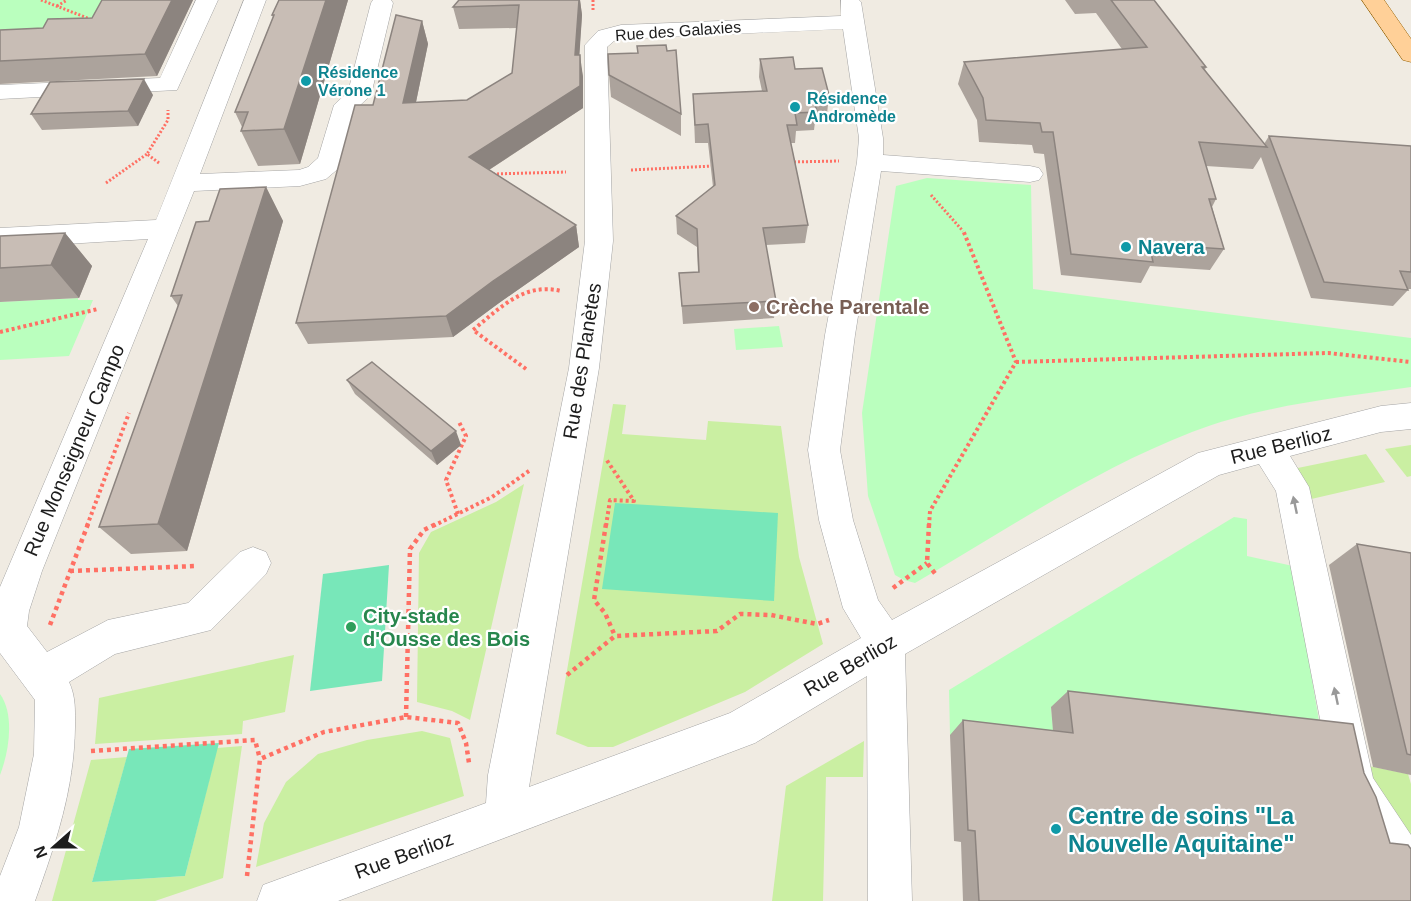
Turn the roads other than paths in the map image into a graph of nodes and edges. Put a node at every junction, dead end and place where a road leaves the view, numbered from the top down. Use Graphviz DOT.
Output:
graph roads {
  1 [pos="207,0"];
  2 [pos="255,0"];
  3 [pos="1373,0"];
  4 [pos="382,3"];
  5 [pos="851,11"];
  6 [pos="1411,55"];
  7 [pos="0,92"];
  8 [pos="870,162"];
  9 [pos="598,171"];
  10 [pos="1030,174"];
  11 [pos="184,183"];
  12 [pos="166,229"];
  13 [pos="0,237"];
  14 [pos="1411,416"];
  15 [pos="1266,448"];
  16 [pos="253,563"];
  17 [pos="886,644"];
  18 [pos="42,677"];
  19 [pos="506,817"];
  20 [pos="1411,884"];
  21 [pos="13,901"];
  22 [pos="279,901"];
  23 [pos="890,901"];
  1 -- 7 [label="street"];
  2 -- 11 [label="street, Rue Monseigneur Campo"];
  3 -- 6 [label="main road"];
  4 -- 11 [label="street"];
  5 -- 8 [label="street"];
  5 -- 9 [label="street, Rue des Galaxies"];
  8 -- 10 [label="street"];
  8 -- 17 [label="street"];
  9 -- 19 [label="street, Rue des Planètes"];
  11 -- 12 [label="street, Rue Monseigneur Campo"];
  12 -- 13 [label="street"];
  12 -- 18 [label="street, Rue Monseigneur Campo"];
  14 -- 15 [label="street, Rue Berlioz"];
  15 -- 17 [label="street, Rue Berlioz"];
  20 -- 15 [label="street, one-way"];
  16 -- 18 [label="street"];
  17 -- 19 [label="street, Rue Berlioz"];
  17 -- 23 [label="street"];
  18 -- 21 [label="street, Rue Monseigneur Campo"];
  19 -- 22 [label="street, Rue Berlioz"];
}
